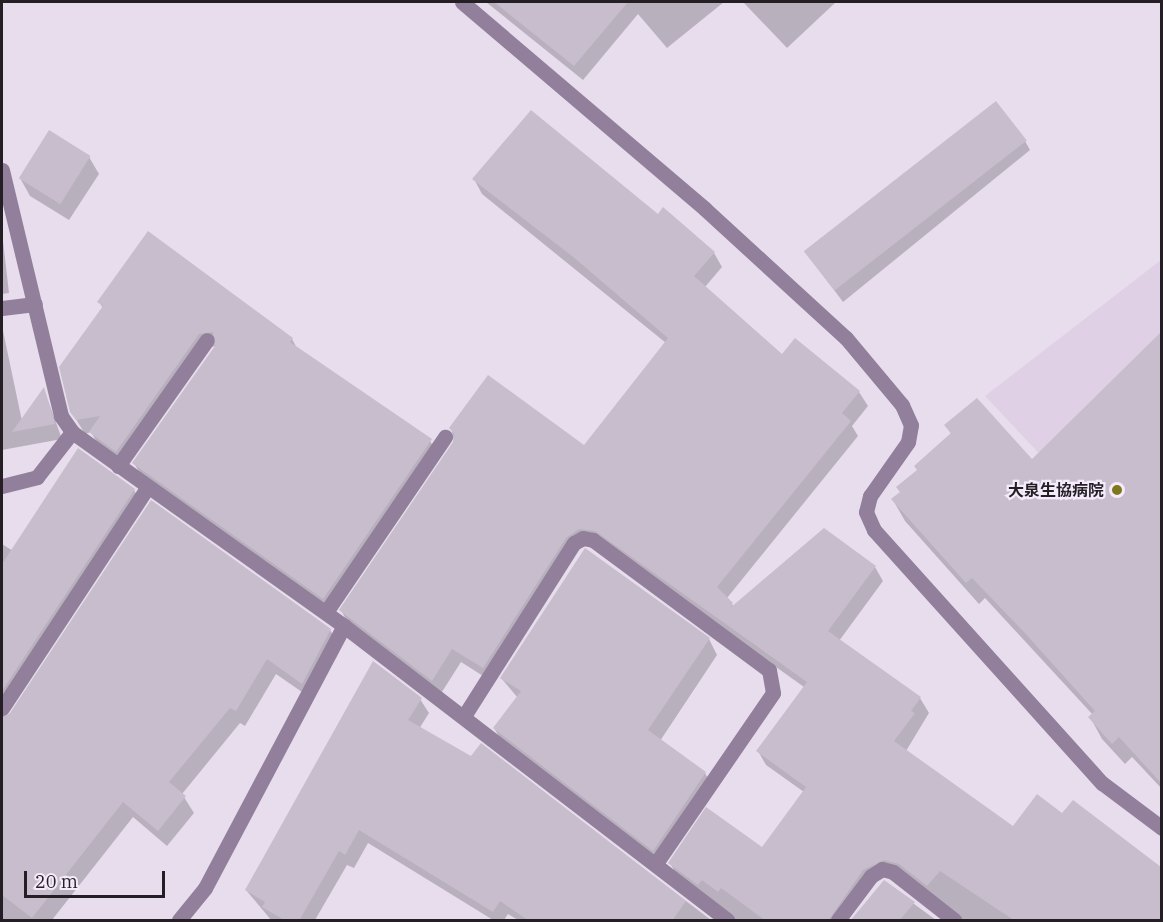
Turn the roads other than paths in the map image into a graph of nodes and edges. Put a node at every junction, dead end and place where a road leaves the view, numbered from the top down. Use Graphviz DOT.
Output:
graph roads {
  1 [pos="462,2"];
  2 [pos="2,170"];
  3 [pos="34,304"];
  4 [pos="2,308"];
  5 [pos="207,340"];
  6 [pos="72,432"];
  7 [pos="445,437"];
  8 [pos="118,466"];
  9 [pos="2,486"];
  10 [pos="147,488"];
  11 [pos="326,612"];
  12 [pos="344,626"];
  13 [pos="2,708"];
  14 [pos="464,716"];
  15 [pos="1161,828"];
  16 [pos="656,863"];
  17 [pos="721,919"];
  18 [pos="179,921"];
  19 [pos="838,921"];
  20 [pos="954,921"];
  1 -- 15 [label="street"];
  2 -- 3 [label="street"];
  3 -- 4 [label="street"];
  3 -- 6 [label="street"];
  5 -- 8 [label="street"];
  6 -- 8 [label="street"];
  6 -- 9 [label="street"];
  7 -- 11 [label="street"];
  8 -- 10 [label="street"];
  10 -- 11 [label="street"];
  10 -- 13 [label="street"];
  11 -- 12 [label="street"];
  12 -- 14 [label="street"];
  12 -- 18 [label="street"];
  14 -- 16 [label="street"];
  14 -- 16 [label="street"];
  16 -- 17 [label="street"];
  19 -- 20 [label="street"];
}
